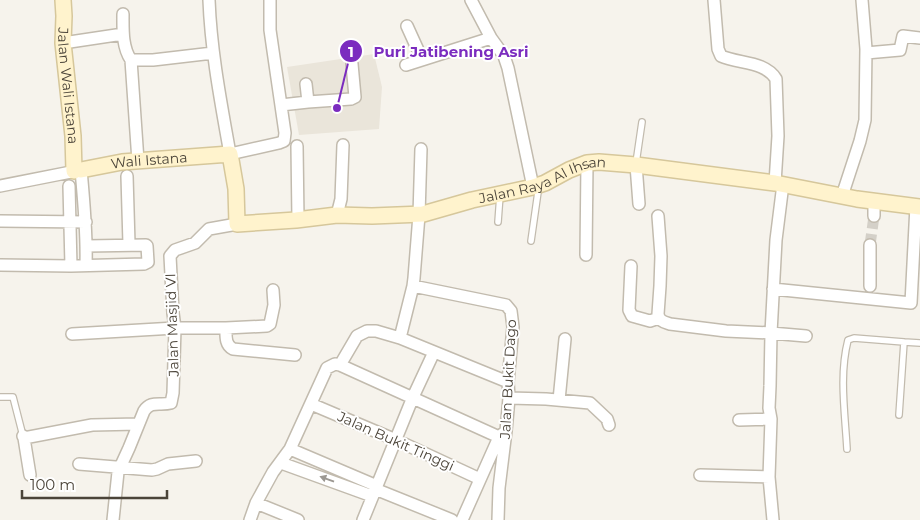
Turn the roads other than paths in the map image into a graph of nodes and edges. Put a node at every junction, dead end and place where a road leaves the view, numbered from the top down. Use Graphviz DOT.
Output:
graph roads {
  1 [pos="63,0"];
  2 [pos="209,0"];
  3 [pos="270,0"];
  4 [pos="471,0"];
  5 [pos="714,0"];
  6 [pos="862,0"];
  7 [pos="123,14"];
  8 [pos="407,26"];
  9 [pos="123,34"];
  10 [pos="490,38"];
  11 [pos="920,38"];
  12 [pos="64,43"];
  13 [pos="213,53"];
  14 [pos="866,53"];
  15 [pos="422,59"];
  16 [pos="131,60"];
  17 [pos="352,64"];
  18 [pos="406,65"];
  19 [pos="306,84"];
  20 [pos="308,102"];
  21 [pos="281,105"];
  22 [pos="642,122"];
  23 [pos="343,145"];
  24 [pos="297,146"];
  25 [pos="421,149"];
  26 [pos="230,154"];
  27 [pos="138,160"];
  28 [pos="587,163"];
  29 [pos="636,165"];
  30 [pos="78,171"];
  31 [pos="127,176"];
  32 [pos="779,183"];
  33 [pos="0,186"];
  34 [pos="69,186"];
  35 [pos="537,188"];
  36 [pos="500,194"];
  37 [pos="842,196"];
  38 [pos="874,201"];
  39 [pos="639,204"];
  40 [pos="918,206"];
  41 [pos="421,214"];
  42 [pos="337,215"];
  43 [pos="658,216"];
  44 [pos="874,216"];
  45 [pos="298,220"];
  46 [pos="0,221"];
  47 [pos="69,222"];
  48 [pos="86,222"];
  49 [pos="498,222"];
  50 [pos="237,224"];
  51 [pos="531,241"];
  52 [pos="129,244"];
  53 [pos="870,245"];
  54 [pos="87,246"];
  55 [pos="172,252"];
  56 [pos="586,255"];
  57 [pos="86,265"];
  58 [pos="0,266"];
  59 [pos="71,266"];
  60 [pos="631,266"];
  61 [pos="413,286"];
  62 [pos="870,286"];
  63 [pos="273,290"];
  64 [pos="773,290"];
  65 [pos="659,318"];
  66 [pos="175,328"];
  67 [pos="226,328"];
  68 [pos="771,333"];
  69 [pos="72,334"];
  70 [pos="806,336"];
  71 [pos="400,338"];
  72 [pos="565,339"];
  73 [pos="904,342"];
  74 [pos="920,343"];
  75 [pos="434,352"];
  76 [pos="295,355"];
  77 [pos="340,364"];
  78 [pos="508,382"];
  79 [pos="0,397"];
  80 [pos="412,398"];
  81 [pos="509,398"];
  82 [pos="559,400"];
  83 [pos="310,404"];
  84 [pos="899,415"];
  85 [pos="771,419"];
  86 [pos="739,420"];
  87 [pos="138,424"];
  88 [pos="609,426"];
  89 [pos="502,434"];
  90 [pos="24,437"];
  91 [pos="396,440"];
  92 [pos="290,449"];
  93 [pos="847,449"];
  94 [pos="196,461"];
  95 [pos="281,463"];
  96 [pos="79,464"];
  97 [pos="120,468"];
  98 [pos="30,475"];
  99 [pos="700,475"];
  100 [pos="769,477"];
  101 [pos="480,479"];
  102 [pos="375,490"];
  103 [pos="256,503"];
  104 [pos="113,520"];
  105 [pos="250,520"];
  106 [pos="298,520"];
  107 [pos="363,520"];
  108 [pos="452,520"];
  109 [pos="462,520"];
  110 [pos="498,520"];
  111 [pos="773,520"];
  1 -- 12 [label="street, Jalan Wali Istana"];
  2 -- 13 [label="street"];
  3 -- 21 [label="street"];
  4 -- 10 [label="street"];
  5 -- 32 [label="street"];
  6 -- 14 [label="street"];
  7 -- 9 [label="street"];
  8 -- 15 [label="street"];
  9 -- 12 [label="street"];
  9 -- 16 [label="street"];
  10 -- 15 [label="street"];
  10 -- 35 [label="street"];
  11 -- 14 [label="street"];
  12 -- 30 [label="street, Jalan Wali Istana"];
  13 -- 16 [label="street"];
  13 -- 26 [label="street"];
  14 -- 37 [label="street"];
  15 -- 18 [label="street"];
  16 -- 27 [label="street"];
  17 -- 20 [label="street"];
  19 -- 20 [label="street"];
  20 -- 21 [label="street"];
  21 -- 26 [label="street"];
  22 -- 29 [label="lane"];
  23 -- 42 [label="street"];
  24 -- 45 [label="street"];
  25 -- 41 [label="street"];
  26 -- 27 [label="street, Wali Istana"];
  26 -- 50 [label="street"];
  27 -- 30 [label="street, Wali Istana"];
  28 -- 29 [label="street, Jalan Raya Al Ihsan"];
  28 -- 35 [label="street, Jalan Raya Al Ihsan"];
  28 -- 56 [label="street"];
  29 -- 32 [label="street, Jalan Raya Al Ihsan"];
  29 -- 39 [label="street"];
  30 -- 33 [label="street, Wali Istana"];
  30 -- 48 [label="street"];
  31 -- 52 [label="street"];
  32 -- 37 [label="street, Jalan Raya Al Ihsan"];
  32 -- 64 [label="street"];
  34 -- 47 [label="street"];
  35 -- 36 [label="street, Jalan Raya Al Ihsan"];
  35 -- 51 [label="lane"];
  36 -- 41 [label="street, Jalan Raya Al Ihsan"];
  36 -- 49 [label="lane"];
  37 -- 38 [label="street, Jalan Raya Al Ihsan"];
  38 -- 40 [label="street, Jalan Raya Al Ihsan"];
  38 -- 44 [label="street"];
  40 -- 64 [label="street"];
  41 -- 42 [label="street, Jalan Raya Al Ihsan"];
  41 -- 61 [label="street"];
  42 -- 45 [label="street, Jalan Raya Al Ihsan"];
  43 -- 65 [label="street"];
  45 -- 50 [label="street, Jalan Raya Al Ihsan"];
  46 -- 47 [label="street"];
  47 -- 48 [label="street"];
  47 -- 59 [label="street"];
  48 -- 54 [label="street"];
  50 -- 55 [label="street, Jalan Raya Al Ihsan"];
  52 -- 54 [label="street"];
  52 -- 57 [label="street"];
  53 -- 62 [label="street"];
  54 -- 57 [label="street"];
  55 -- 66 [label="street, Jalan Masjid VI"];
  57 -- 59 [label="street"];
  58 -- 59 [label="street"];
  60 -- 65 [label="street"];
  61 -- 71 [label="street"];
  61 -- 78 [label="street, Jalan Bukit Dago"];
  63 -- 67 [label="street"];
  64 -- 68 [label="street"];
  65 -- 68 [label="street"];
  66 -- 67 [label="street"];
  66 -- 69 [label="street"];
  66 -- 87 [label="street, Jalan Masjid VI"];
  67 -- 76 [label="street"];
  68 -- 70 [label="street"];
  68 -- 85 [label="street"];
  71 -- 75 [label="street"];
  71 -- 77 [label="street"];
  72 -- 82 [label="street"];
  73 -- 74 [label="lane"];
  73 -- 84 [label="lane"];
  73 -- 93 [label="lane"];
  75 -- 78 [label="street"];
  75 -- 80 [label="street"];
  77 -- 80 [label="street"];
  77 -- 83 [label="street"];
  78 -- 81 [label="street, Jalan Bukit Dago"];
  79 -- 90 [label="lane"];
  80 -- 89 [label="street"];
  80 -- 91 [label="street"];
  81 -- 82 [label="street"];
  81 -- 89 [label="street, Jalan Bukit Dago"];
  82 -- 88 [label="street"];
  83 -- 91 [label="street, Jalan Bukit Tinggi"];
  83 -- 92 [label="street"];
  85 -- 86 [label="street"];
  85 -- 100 [label="street"];
  87 -- 90 [label="street"];
  87 -- 97 [label="street, Jalan Masjid VI"];
  89 -- 101 [label="street"];
  89 -- 110 [label="street, Jalan Bukit Dago"];
  90 -- 98 [label="street"];
  91 -- 101 [label="street, Jalan Bukit Tinggi"];
  91 -- 102 [label="street"];
  92 -- 95 [label="street"];
  92 -- 102 [label="street"];
  94 -- 97 [label="street"];
  102 -- 95 [label="street, one-way"];
  95 -- 103 [label="street"];
  96 -- 97 [label="street"];
  97 -- 104 [label="street, Jalan Masjid VI"];
  99 -- 100 [label="street"];
  100 -- 111 [label="street"];
  101 -- 109 [label="street"];
  102 -- 107 [label="street"];
  102 -- 108 [label="street"];
  103 -- 105 [label="street"];
  103 -- 106 [label="street"];
}
